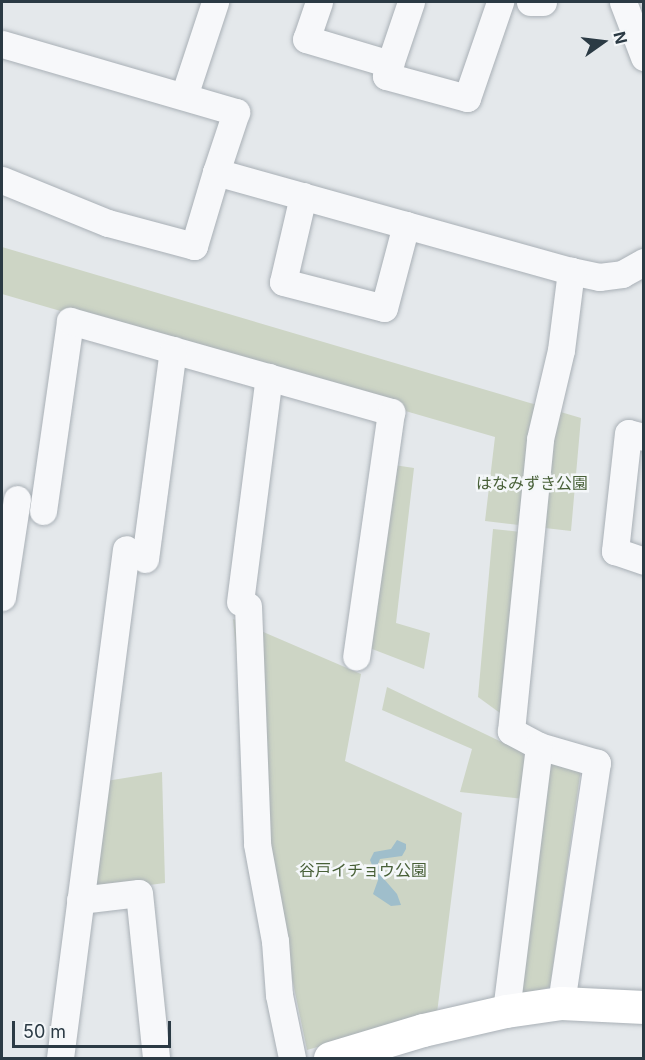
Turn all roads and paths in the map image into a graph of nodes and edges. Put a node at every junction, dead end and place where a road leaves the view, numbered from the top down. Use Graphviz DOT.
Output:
graph roads {
  1 [pos="215,2"];
  2 [pos="319,2"];
  3 [pos="411,2"];
  4 [pos="500,2"];
  5 [pos="530,2"];
  6 [pos="543,2"];
  7 [pos="623,2"];
  8 [pos="2,44"];
  9 [pos="644,57"];
  10 [pos="390,64"];
  11 [pos="184,96"];
  12 [pos="216,172"];
  13 [pos="2,180"];
  14 [pos="303,196"];
  15 [pos="406,225"];
  16 [pos="644,262"];
  17 [pos="572,271"];
  18 [pos="173,350"];
  19 [pos="268,377"];
  20 [pos="644,437"];
  21 [pos="17,499"];
  22 [pos="43,511"];
  23 [pos="644,561"];
  24 [pos="2,597"];
  25 [pos="356,657"];
  26 [pos="540,746"];
  27 [pos="80,900"];
  28 [pos="561,1003"];
  29 [pos="644,1007"];
  30 [pos="506,1011"];
  31 [pos="381,1050"];
  32 [pos="60,1059"];
  33 [pos="156,1059"];
  34 [pos="292,1059"];
  35 [pos="330,1059"];
  1 -- 11 [label="street"];
  2 -- 10 [label="street"];
  3 -- 10 [label="street"];
  4 -- 10 [label="street"];
  5 -- 6 [label="street"];
  7 -- 9 [label="street"];
  8 -- 11 [label="street"];
  11 -- 12 [label="street"];
  12 -- 13 [label="street"];
  12 -- 14 [label="street"];
  14 -- 15 [label="street"];
  14 -- 15 [label="street"];
  15 -- 17 [label="street"];
  16 -- 17 [label="street"];
  17 -- 26 [label="street"];
  18 -- 19 [label="street"];
  18 -- 22 [label="street"];
  18 -- 27 [label="street"];
  19 -- 25 [label="street"];
  19 -- 34 [label="street"];
  20 -- 23 [label="street"];
  21 -- 24 [label="street"];
  26 -- 28 [label="street"];
  26 -- 30 [label="street"];
  27 -- 32 [label="street"];
  27 -- 33 [label="street"];
  28 -- 29 [label="main road"];
  28 -- 30 [label="main road"];
  30 -- 31 [label="main road"];
  31 -- 35 [label="main road"];
}
